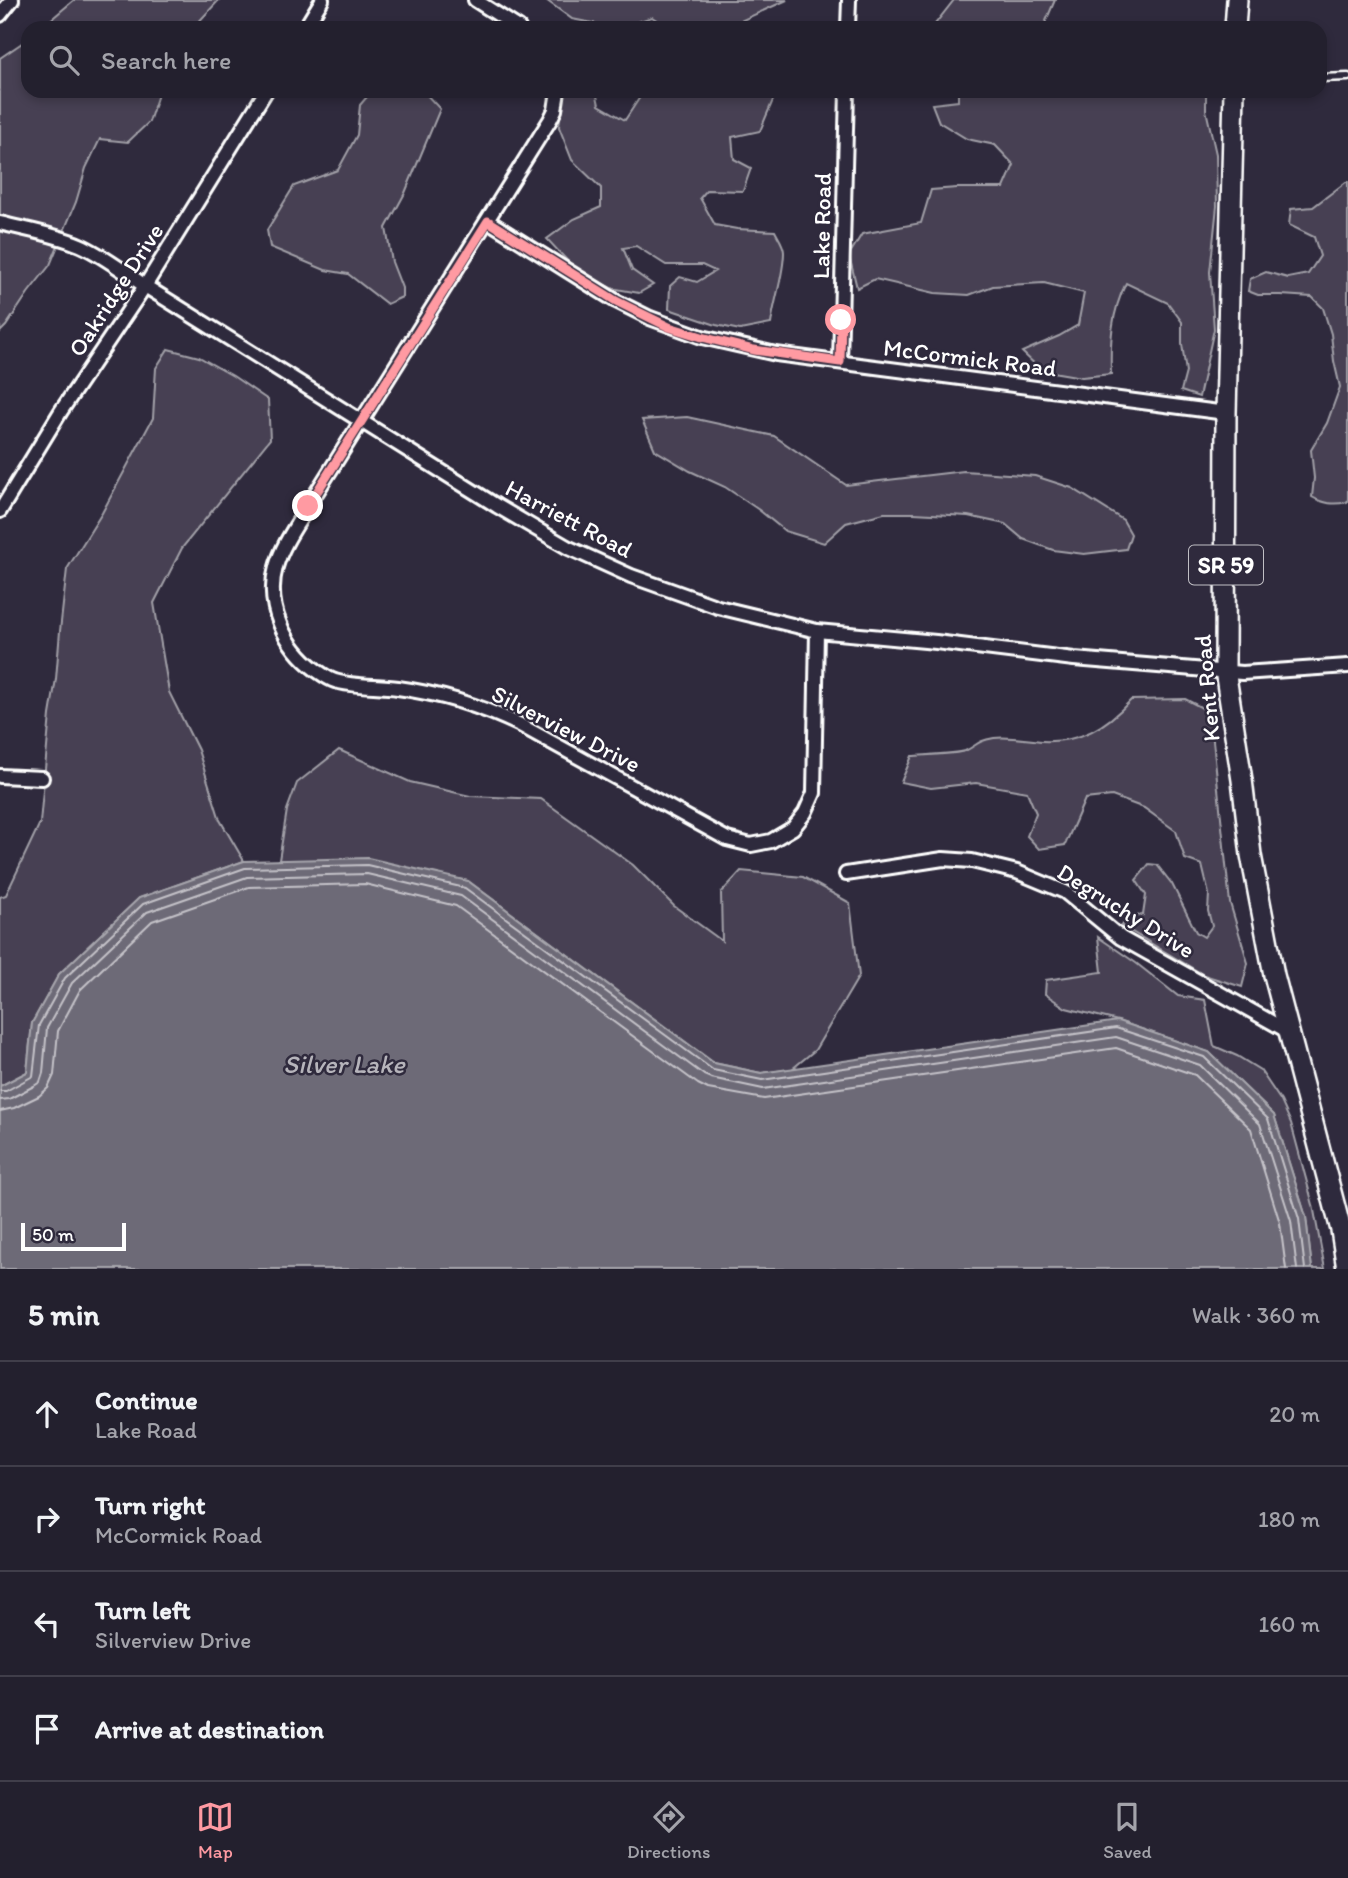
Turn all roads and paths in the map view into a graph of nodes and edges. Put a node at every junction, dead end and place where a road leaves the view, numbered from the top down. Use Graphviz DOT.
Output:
graph roads {
  1 [pos="12,0"];
  2 [pos="323,0"];
  3 [pos="849,0"];
  4 [pos="1237,0"];
  5 [pos="483,2"];
  6 [pos="0,15"];
  7 [pos="310,21"];
  8 [pos="509,21"];
  9 [pos="848,21"];
  10 [pos="1236,21"];
  11 [pos="1348,77"];
  12 [pos="1327,78"];
  13 [pos="262,98"];
  14 [pos="557,98"];
  15 [pos="847,98"];
  16 [pos="1234,98"];
  17 [pos="488,221"];
  18 [pos="0,223"];
  19 [pos="145,286"];
  20 [pos="840,362"];
  21 [pos="1226,413"];
  22 [pos="361,421"];
  23 [pos="0,511"];
  24 [pos="817,631"];
  25 [pos="1348,666"];
  26 [pos="1225,670"];
  27 [pos="0,776"];
  28 [pos="42,778"];
  29 [pos="846,874"];
  30 [pos="1289,1032"];
  31 [pos="1347,1269"];
  1 -- 6 [label="street"];
  2 -- 7 [label="street"];
  3 -- 9 [label="street"];
  4 -- 10 [label="main road"];
  5 -- 8 [label="street"];
  11 -- 12 [label="lane"];
  13 -- 19 [label="street, Oakridge Drive"];
  14 -- 17 [label="street, Silverview Drive"];
  15 -- 20 [label="street, Lake Road"];
  16 -- 21 [label="main road, Kent Road / SR 59"];
  17 -- 20 [label="street, McCormick Road"];
  17 -- 22 [label="street, Silverview Drive"];
  18 -- 19 [label="street, Harriett Road"];
  19 -- 22 [label="street, Harriett Road"];
  19 -- 23 [label="street, Oakridge Drive"];
  20 -- 21 [label="street, McCormick Road"];
  21 -- 26 [label="main road, Kent Road / SR 59"];
  22 -- 24 [label="street, Harriett Road"];
  22 -- 24 [label="street, Silverview Drive"];
  24 -- 26 [label="street, Harriett Road"];
  25 -- 26 [label="street, Harriett Road"];
  26 -- 30 [label="main road, Kent Road / SR 59"];
  27 -- 28 [label="street"];
  29 -- 30 [label="street, Degruchy Drive"];
  30 -- 31 [label="main road, Kent Road / SR 59"];
}
